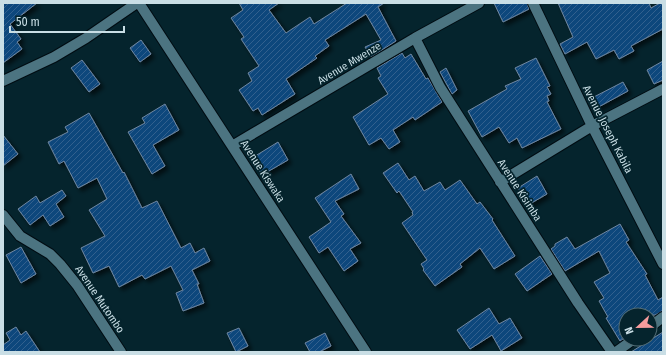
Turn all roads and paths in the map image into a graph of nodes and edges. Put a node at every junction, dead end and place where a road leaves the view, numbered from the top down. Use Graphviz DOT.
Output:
graph roads {
  1 [pos="138,3"];
  2 [pos="479,3"];
  3 [pos="532,3"];
  4 [pos="415,38"];
  5 [pos="3,81"];
  6 [pos="663,89"];
  7 [pos="592,126"];
  8 [pos="232,146"];
  9 [pos="500,182"];
  10 [pos="3,215"];
  11 [pos="663,264"];
  12 [pos="121,352"];
  13 [pos="366,352"];
  14 [pos="612,352"];
  1 -- 5 [label="street"];
  1 -- 8 [label="street, Avenue Kiswaka"];
  2 -- 4 [label="street, Avenue Mwenze"];
  3 -- 7 [label="street, Avenue Joseph Kabila"];
  4 -- 8 [label="street, Avenue Mwenze"];
  4 -- 9 [label="street, Avenue Kisimba"];
  6 -- 7 [label="street"];
  7 -- 9 [label="street"];
  7 -- 11 [label="street, Avenue Joseph Kabila"];
  8 -- 13 [label="street, Avenue Kiswaka"];
  9 -- 14 [label="street, Avenue Kisimba"];
  10 -- 12 [label="street, Avenue Mutombo"];
}
